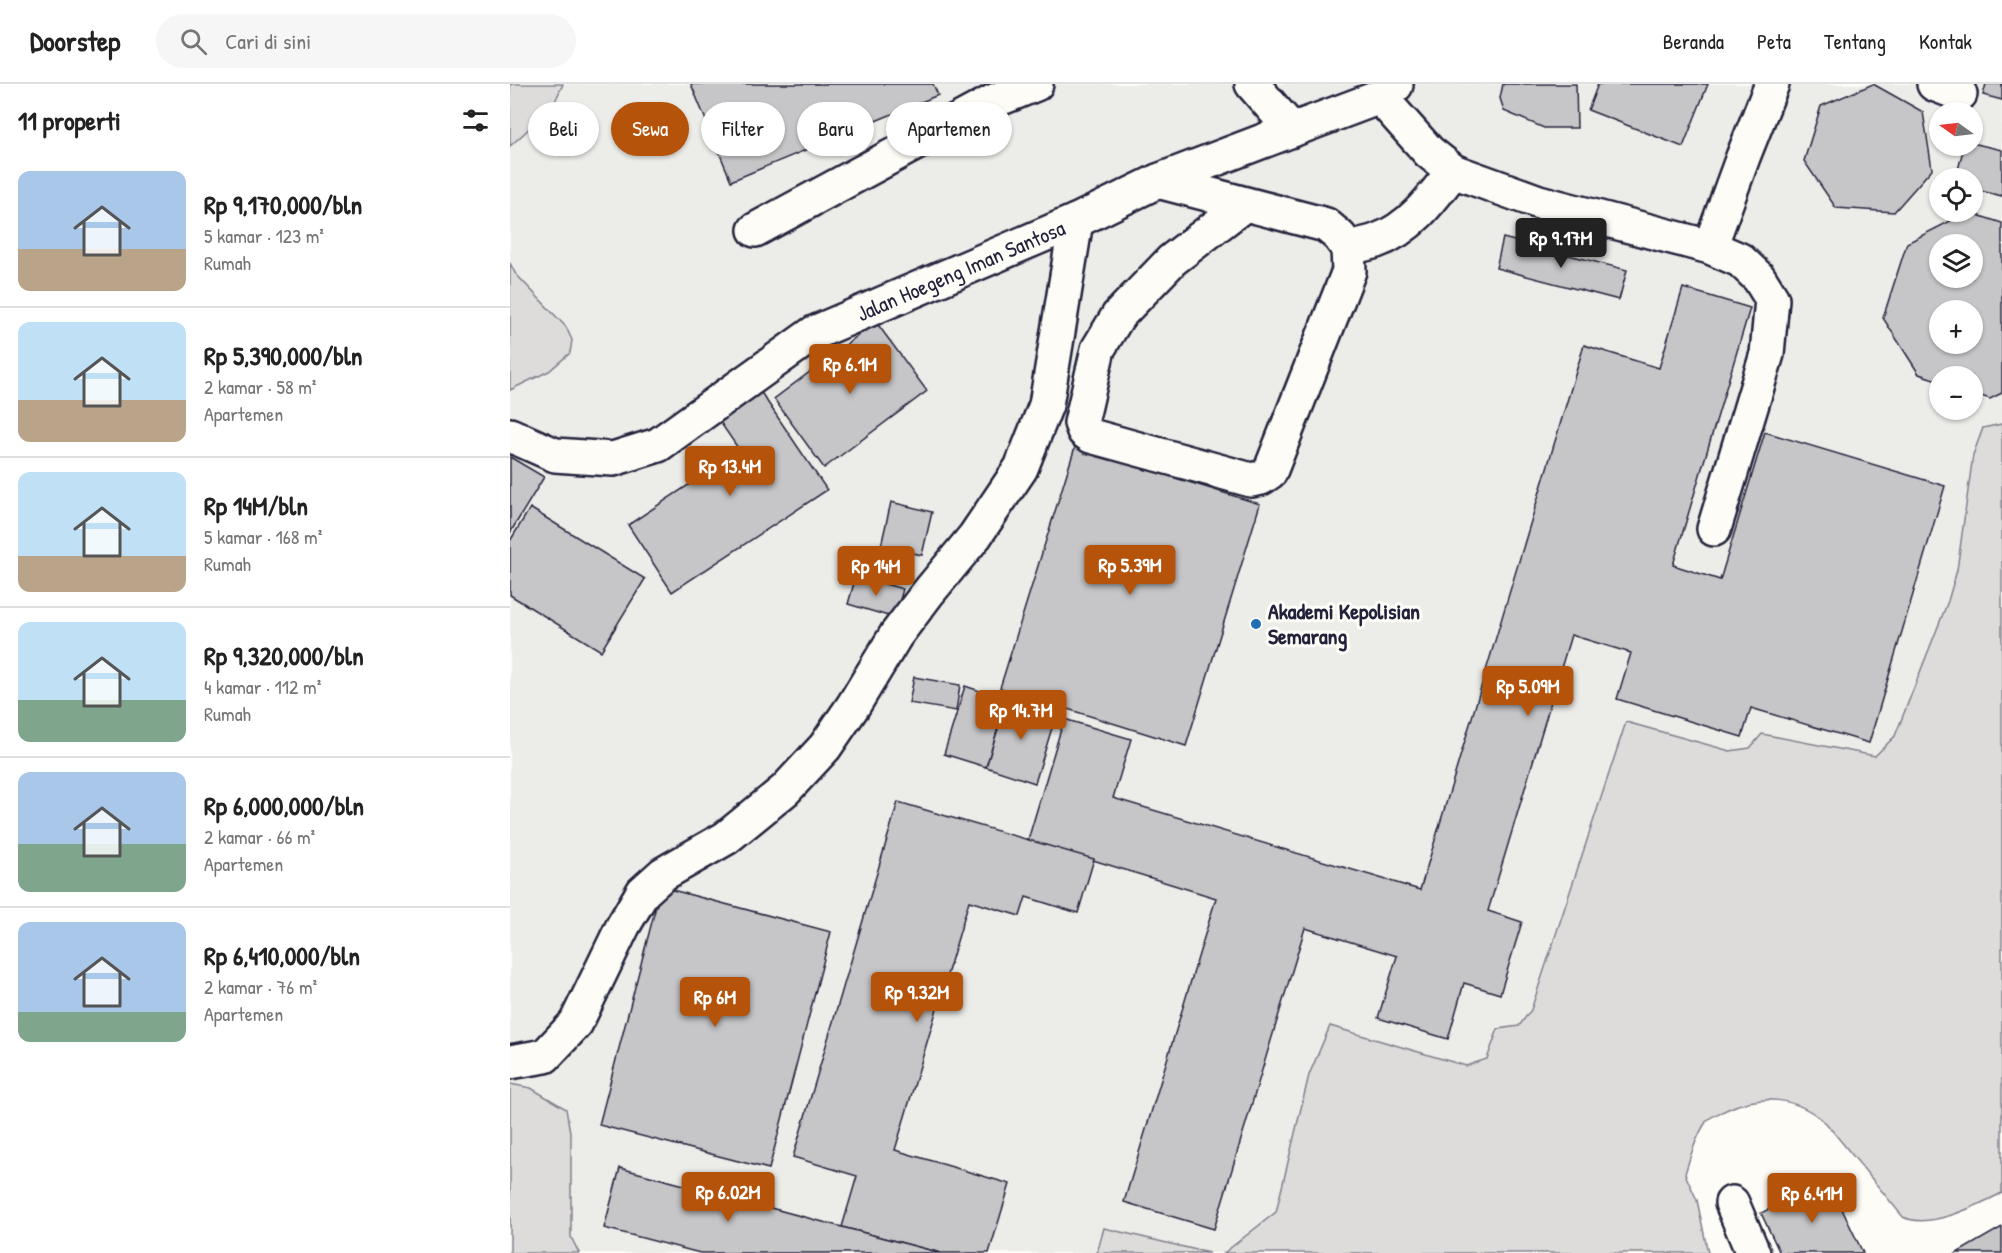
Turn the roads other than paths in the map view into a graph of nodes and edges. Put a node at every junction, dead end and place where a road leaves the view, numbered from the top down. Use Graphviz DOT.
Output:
graph roads {
  1 [pos="1036,84"];
  2 [pos="1252,84"];
  3 [pos="1772,84"];
  4 [pos="1388,91"];
  5 [pos="1292,130"];
  6 [pos="1453,171"];
  7 [pos="1158,181"];
  8 [pos="1245,204"];
  9 [pos="1076,221"];
  10 [pos="755,230"];
  11 [pos="1710,247"];
  12 [pos="1348,248"];
  13 [pos="510,435"];
  14 [pos="1714,529"];
  15 [pos="510,1062"];
  16 [pos="1732,1203"];
  17 [pos="1753,1253"];
  1 -- 10 [label="lane"];
  2 -- 5 [label="lane"];
  3 -- 11 [label="lane"];
  4 -- 5 [label="lane, Jalan Hoegeng Iman Santosa"];
  4 -- 6 [label="lane"];
  5 -- 7 [label="lane, Jalan Hoegeng Iman Santosa"];
  6 -- 11 [label="lane"];
  6 -- 12 [label="lane"];
  7 -- 8 [label="lane"];
  7 -- 9 [label="lane, Jalan Hoegeng Iman Santosa"];
  8 -- 12 [label="lane"];
  8 -- 12 [label="lane"];
  9 -- 13 [label="lane, Jalan Hoegeng Iman Santosa"];
  9 -- 15 [label="lane"];
  11 -- 14 [label="lane"];
  16 -- 17 [label="lane"];
}
